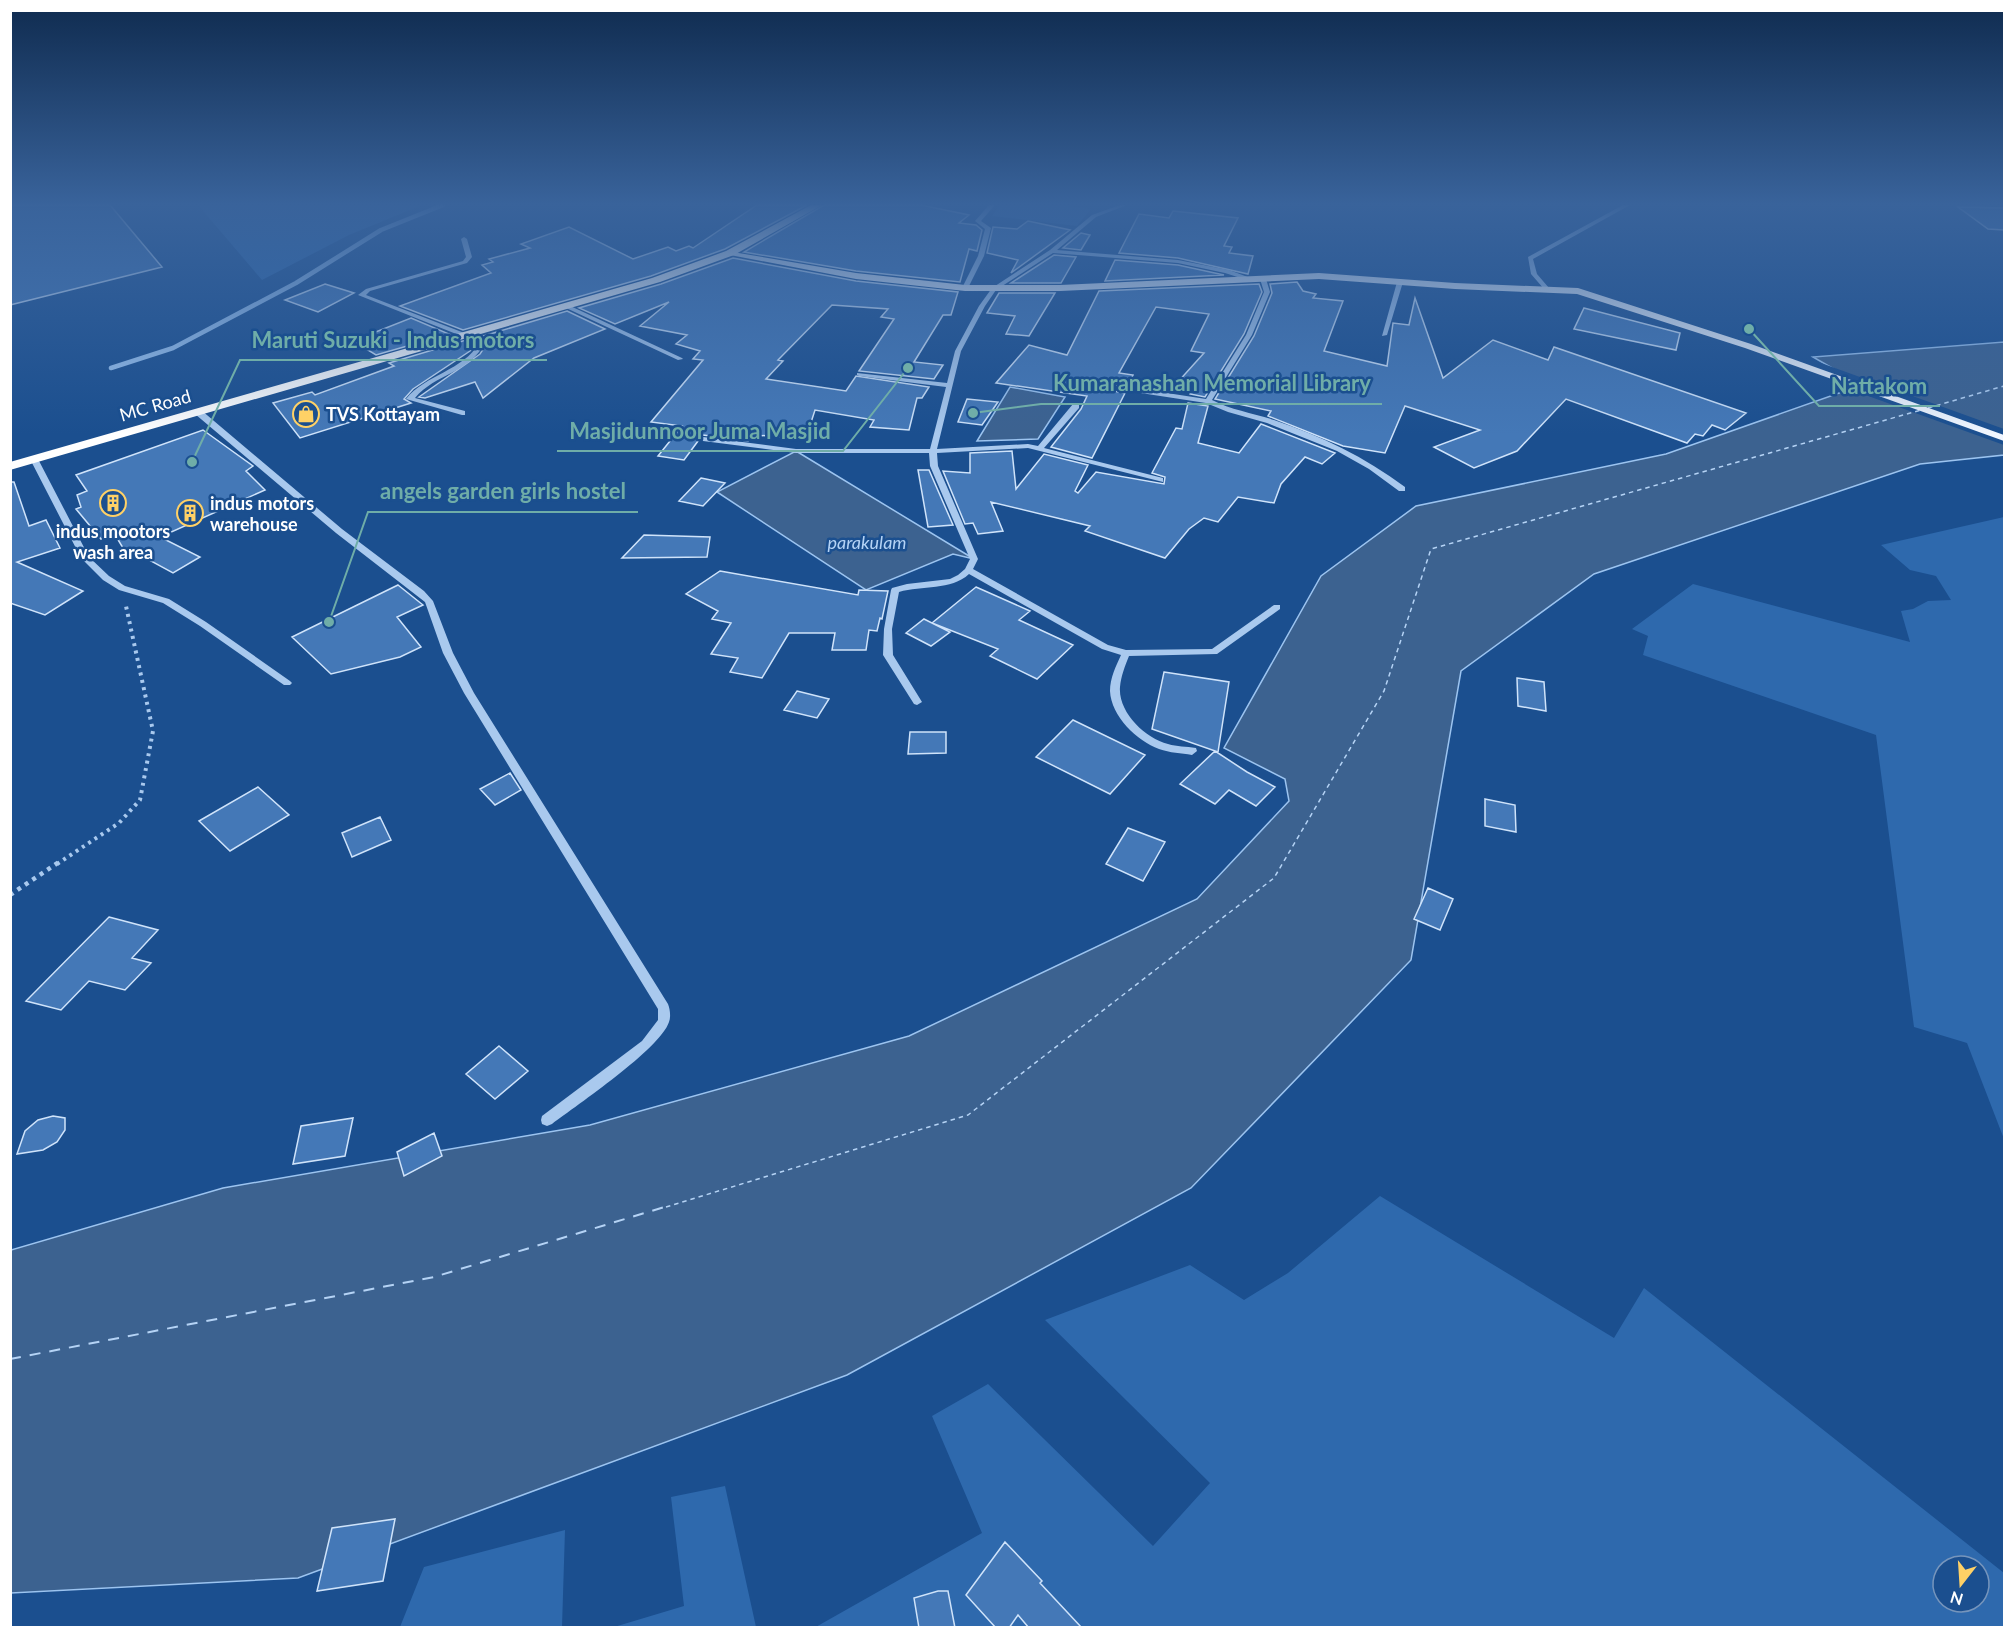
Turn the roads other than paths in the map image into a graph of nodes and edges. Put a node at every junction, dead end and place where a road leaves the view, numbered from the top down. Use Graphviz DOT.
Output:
graph roads {
  1 [pos="400,281"];
  2 [pos="651,281"];
  3 [pos="905,281"];
  4 [pos="968,281"];
  5 [pos="1006,281"];
  6 [pos="1188,281"];
  7 [pos="1264,281"];
  8 [pos="1392,281"];
  9 [pos="1540,281"];
  10 [pos="1400,282"];
  11 [pos="965,288"];
  12 [pos="1546,288"];
  13 [pos="994,289"];
  14 [pos="566,306"];
  15 [pos="462,334"];
  16 [pos="1384,335"];
  17 [pos="680,358"];
  18 [pos="859,375"];
  19 [pos="948,385"];
  20 [pos="1108,386"];
  21 [pos="1208,401"];
  22 [pos="1076,406"];
  23 [pos="198,412"];
  24 [pos="462,413"];
  25 [pos="2004,438"];
  26 [pos="703,439"];
  27 [pos="1040,448"];
  28 [pos="933,451"];
  29 [pos="34,459"];
  30 [pos="10,466"];
  31 [pos="1160,480"];
  32 [pos="1402,489"];
  33 [pos="970,572"];
  34 [pos="1277,607"];
  35 [pos="1126,653"];
  36 [pos="287,683"];
  37 [pos="917,702"];
  38 [pos="1192,751"];
  39 [pos="547,1120"];
  1 -- 15 [label="street"];
  2 -- 14 [label="highway, MC Road"];
  3 -- 11 [label="main road"];
  4 -- 11 [label="street"];
  5 -- 13 [label="street"];
  6 -- 13 [label="main road"];
  7 -- 21 [label="street"];
  8 -- 10 [label="main road"];
  9 -- 12 [label="street"];
  10 -- 12 [label="main road"];
  10 -- 16 [label="street"];
  11 -- 13 [label="main road"];
  12 -- 25 [label="main road"];
  13 -- 19 [label="street"];
  14 -- 15 [label="highway, MC Road"];
  14 -- 17 [label="street"];
  15 -- 23 [label="highway, MC Road"];
  15 -- 24 [label="street"];
  18 -- 19 [label="street"];
  19 -- 28 [label="street"];
  20 -- 21 [label="street"];
  21 -- 32 [label="street"];
  22 -- 27 [label="street"];
  23 -- 29 [label="highway, MC Road"];
  23 -- 39 [label="street"];
  26 -- 28 [label="street"];
  27 -- 28 [label="street"];
  27 -- 31 [label="street"];
  28 -- 33 [label="street"];
  29 -- 30 [label="highway, MC Road"];
  29 -- 36 [label="street"];
  33 -- 35 [label="street"];
  33 -- 37 [label="street"];
  34 -- 35 [label="street"];
  35 -- 38 [label="street"];
}
